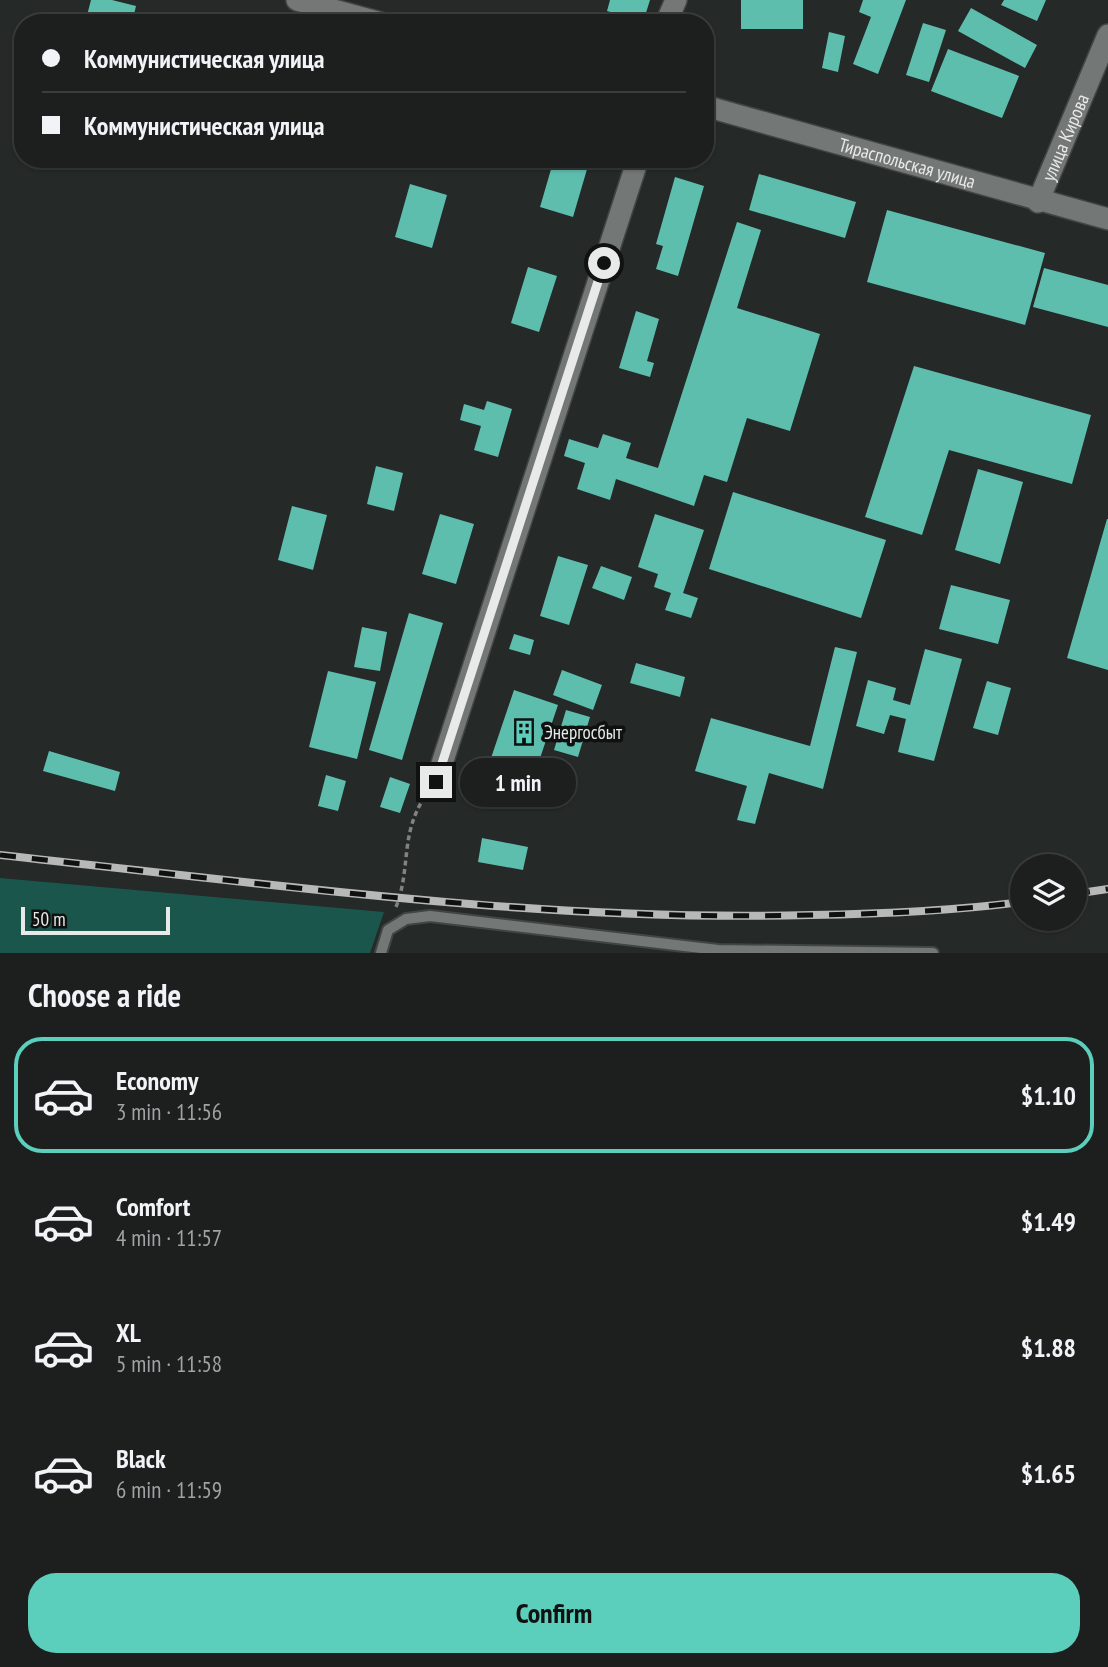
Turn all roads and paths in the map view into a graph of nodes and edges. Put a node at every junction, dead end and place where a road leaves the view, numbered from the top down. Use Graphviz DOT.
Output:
graph roads {
  1 [pos="297,0"];
  2 [pos="348,14"];
  3 [pos="1108,35"];
  4 [pos="714,109"];
  5 [pos="635,168"];
  6 [pos="1038,202"];
  7 [pos="1108,219"];
  8 [pos="436,782"];
  9 [pos="388,930"];
  10 [pos="381,953"];
  11 [pos="933,953"];
  1 -- 2 [label="street"];
  3 -- 6 [label="street, улица Кирова"];
  4 -- 6 [label="street, Тираспольская улица"];
  5 -- 8 [label="street"];
  6 -- 7 [label="street, Тираспольская улица"];
  8 -- 9 [label="path"];
  9 -- 10 [label="lane"];
  9 -- 11 [label="lane"];
}
